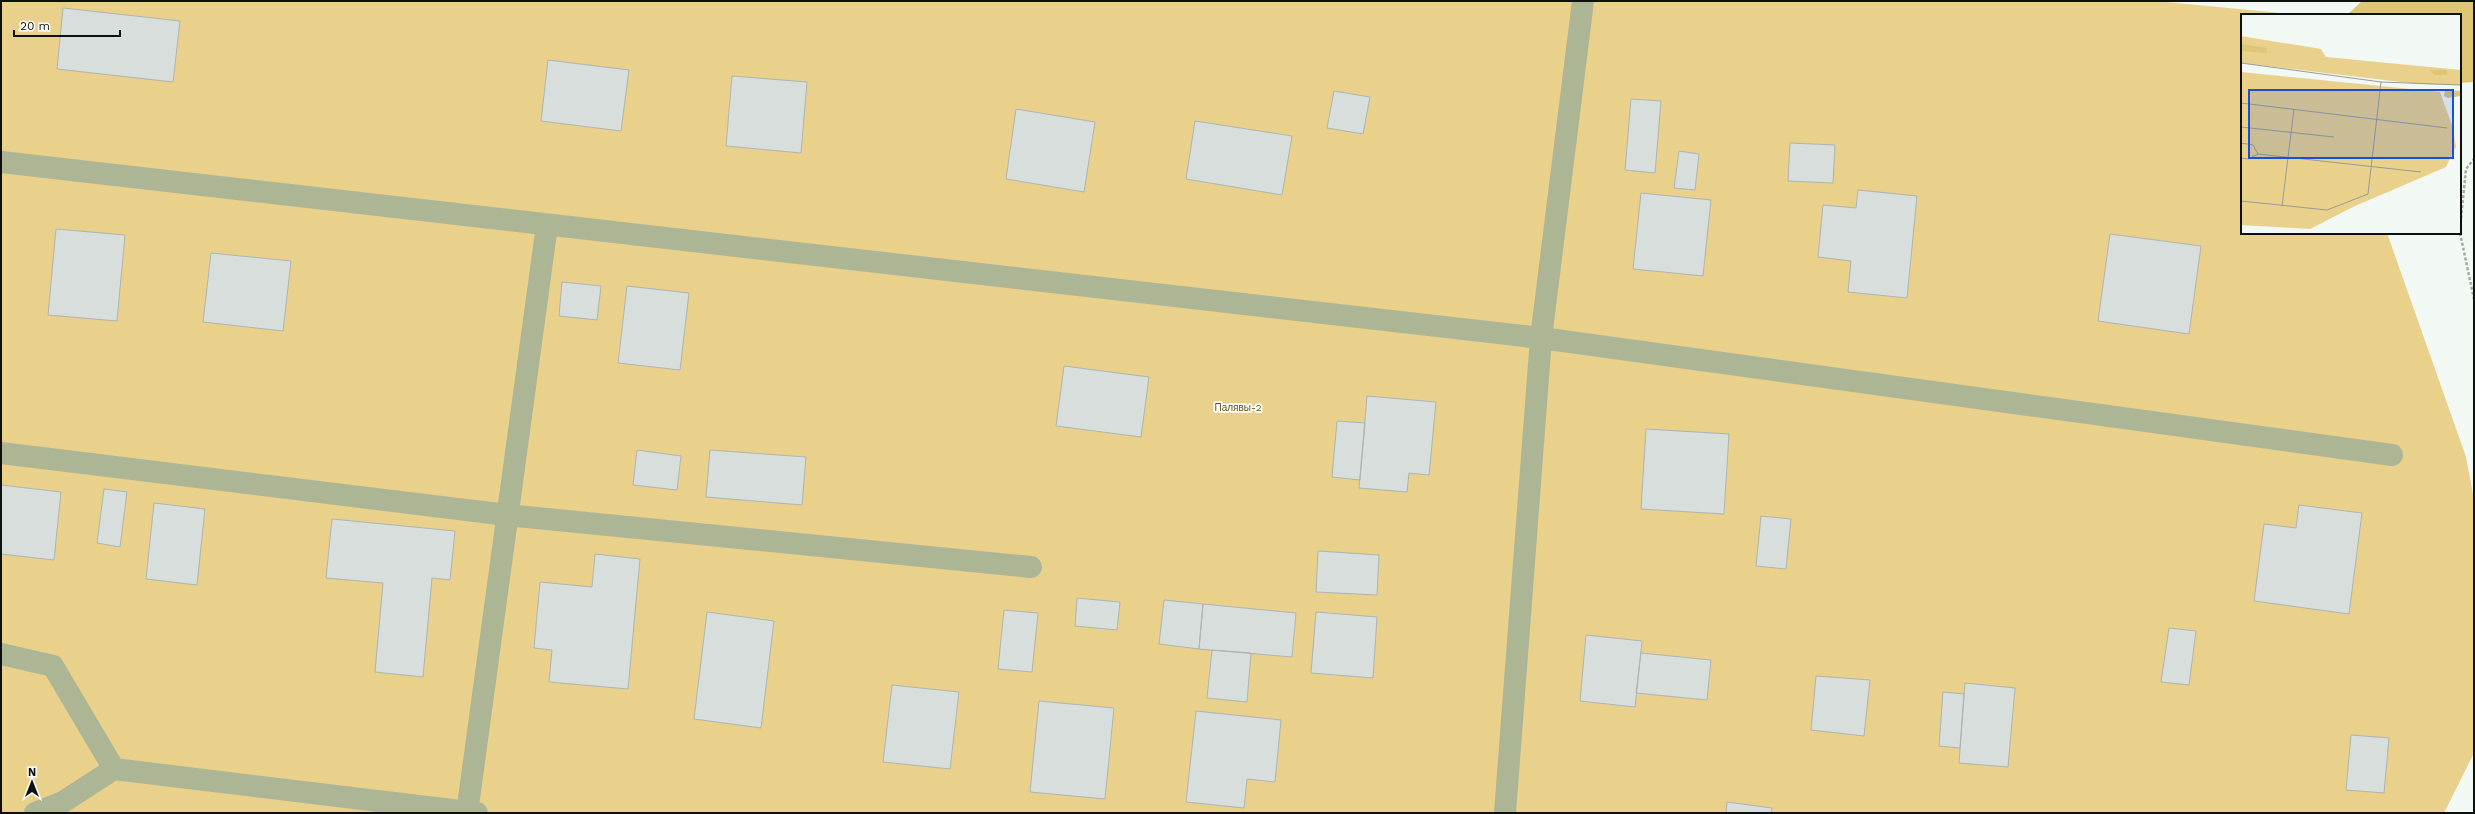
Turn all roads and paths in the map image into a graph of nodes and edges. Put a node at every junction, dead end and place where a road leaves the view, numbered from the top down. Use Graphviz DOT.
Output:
graph roads {
  1 [pos="1583,1"];
  2 [pos="2474,159"];
  3 [pos="1,162"];
  4 [pos="2461,218"];
  5 [pos="547,225"];
  6 [pos="2460,234"];
  7 [pos="2474,299"];
  8 [pos="1541,338"];
  9 [pos="1,453"];
  10 [pos="2392,455"];
  11 [pos="507,515"];
  12 [pos="1031,567"];
  13 [pos="1,654"];
  14 [pos="114,769"];
  15 [pos="35,813"];
  16 [pos="470,813"];
  17 [pos="1505,813"];
  1 -- 8 [label="street"];
  2 -- 4 [label="path"];
  3 -- 5 [label="street"];
  5 -- 8 [label="street"];
  5 -- 11 [label="street"];
  6 -- 7 [label="path"];
  8 -- 10 [label="street"];
  8 -- 17 [label="street"];
  9 -- 11 [label="street"];
  11 -- 12 [label="street"];
  11 -- 16 [label="street"];
  13 -- 14 [label="street"];
  14 -- 15 [label="street"];
  14 -- 16 [label="street"];
}
